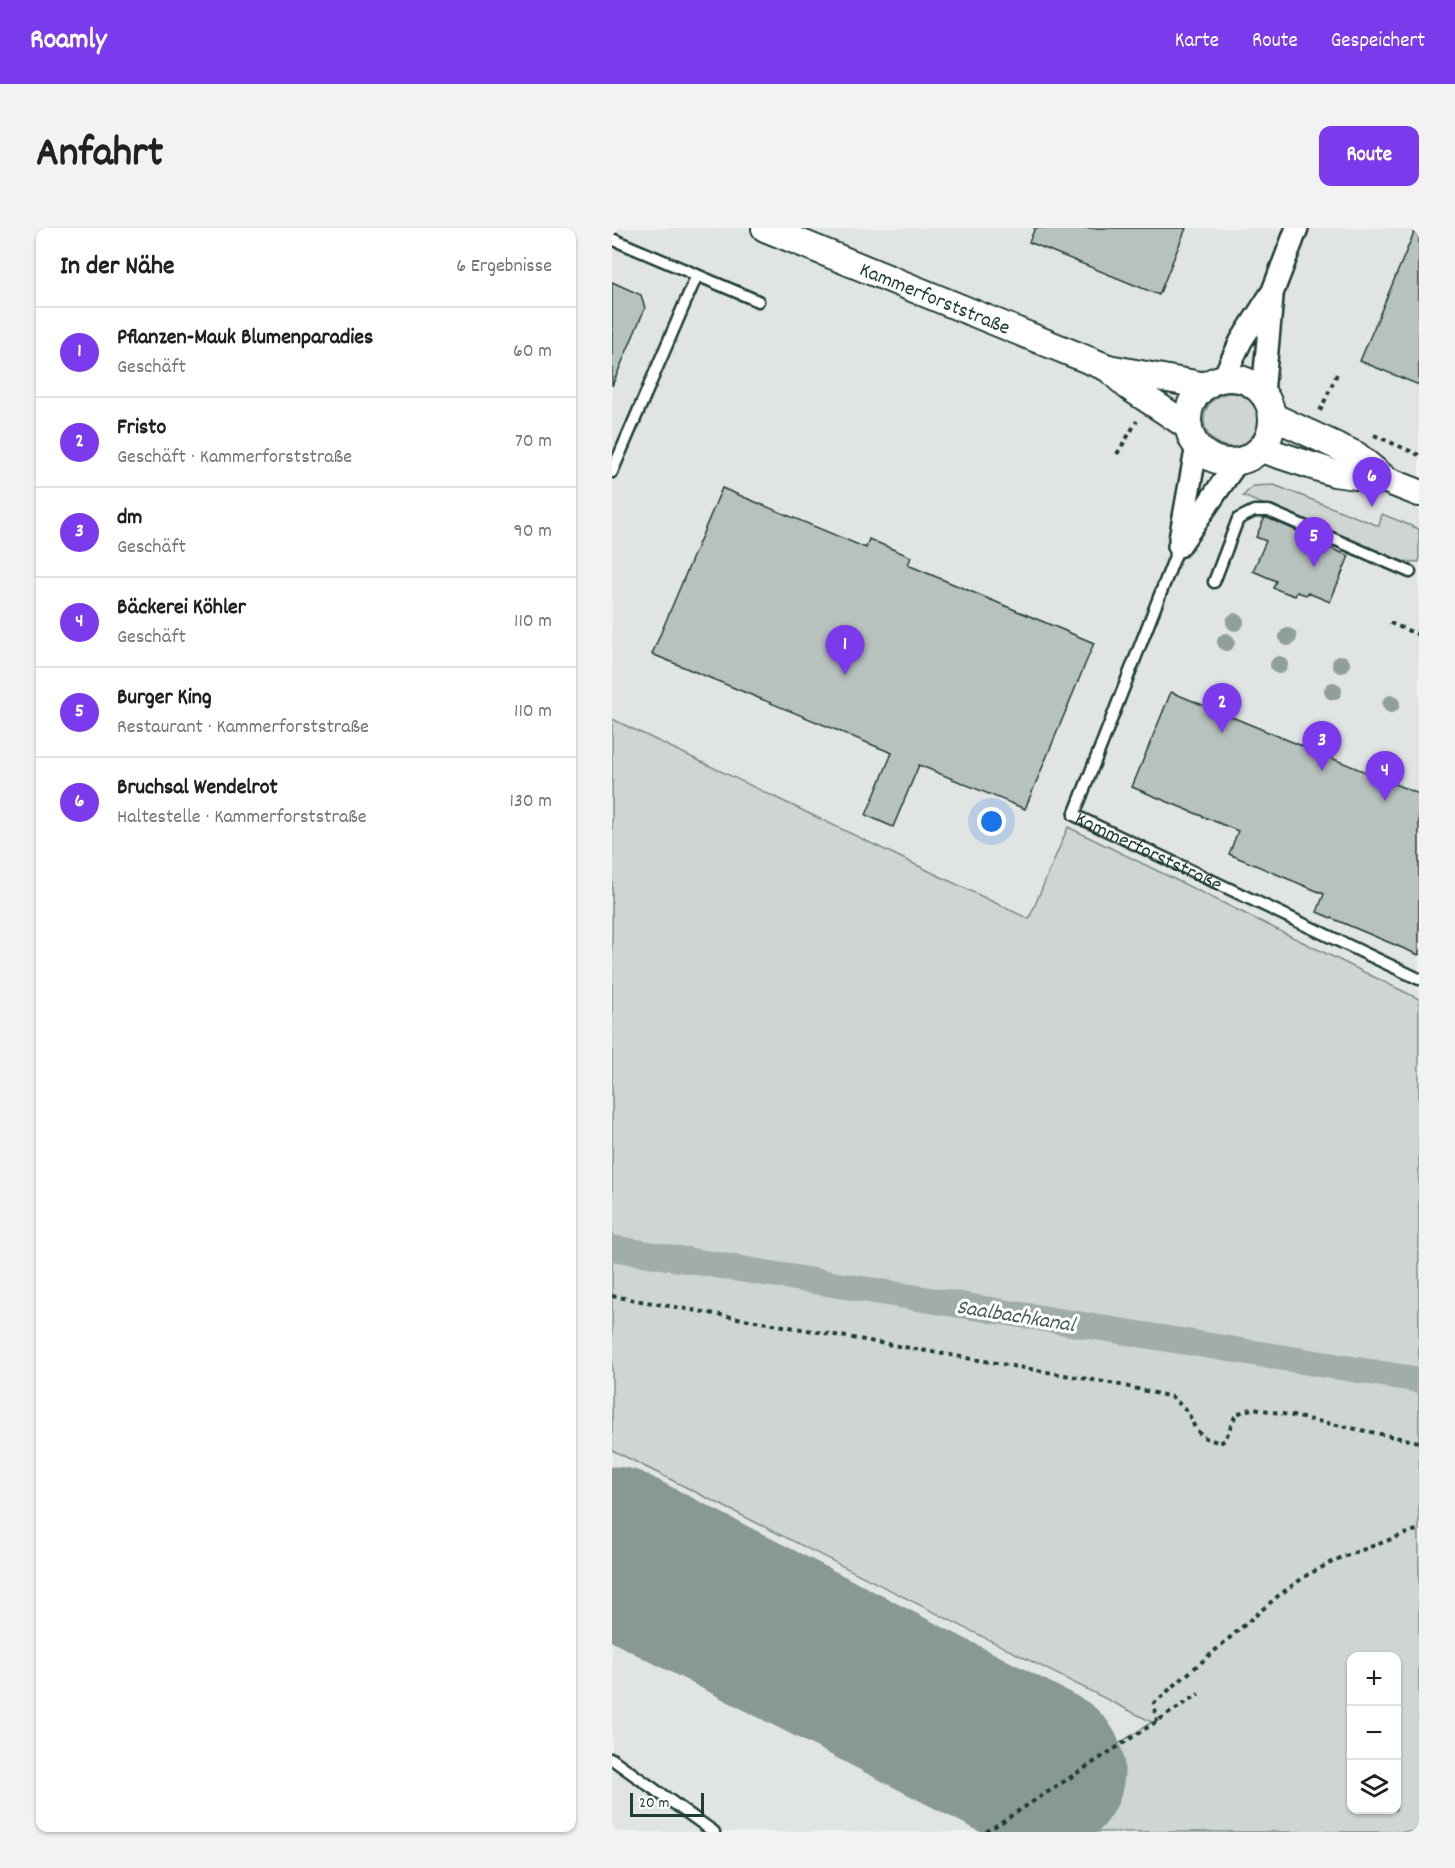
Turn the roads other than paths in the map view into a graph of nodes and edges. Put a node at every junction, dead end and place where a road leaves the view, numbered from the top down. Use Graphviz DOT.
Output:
graph roads {
  1 [pos="765,228"];
  2 [pos="1297,228"];
  3 [pos="612,239"];
  4 [pos="697,275"];
  5 [pos="1273,291"];
  6 [pos="758,301"];
  7 [pos="1108,368"];
  8 [pos="1214,383"];
  9 [pos="1268,405"];
  10 [pos="1193,436"];
  11 [pos="1261,449"];
  12 [pos="1237,462"];
  13 [pos="612,472"];
  14 [pos="1386,480"];
  15 [pos="1419,493"];
  16 [pos="1179,546"];
  17 [pos="1410,572"];
  18 [pos="1214,582"];
  19 [pos="1419,979"];
  20 [pos="612,1759"];
  21 [pos="714,1832"];
  1 -- 7 [label="street, Kammerforststraße"];
  2 -- 5 [label="street"];
  3 -- 4 [label="lane"];
  4 -- 6 [label="lane"];
  4 -- 13 [label="lane"];
  5 -- 8 [label="street"];
  5 -- 9 [label="street"];
  7 -- 8 [label="street, Kammerforststraße"];
  7 -- 10 [label="street, Kammerforststraße"];
  8 -- 9 [label="street"];
  8 -- 10 [label="street"];
  9 -- 11 [label="street"];
  9 -- 14 [label="street"];
  10 -- 12 [label="street"];
  10 -- 16 [label="street, Kammerforststraße"];
  11 -- 12 [label="street"];
  11 -- 14 [label="street"];
  12 -- 16 [label="street, Kammerforststraße"];
  14 -- 15 [label="street"];
  16 -- 19 [label="lane, Kammerforststraße"];
  17 -- 18 [label="lane"];
  20 -- 21 [label="lane"];
}
